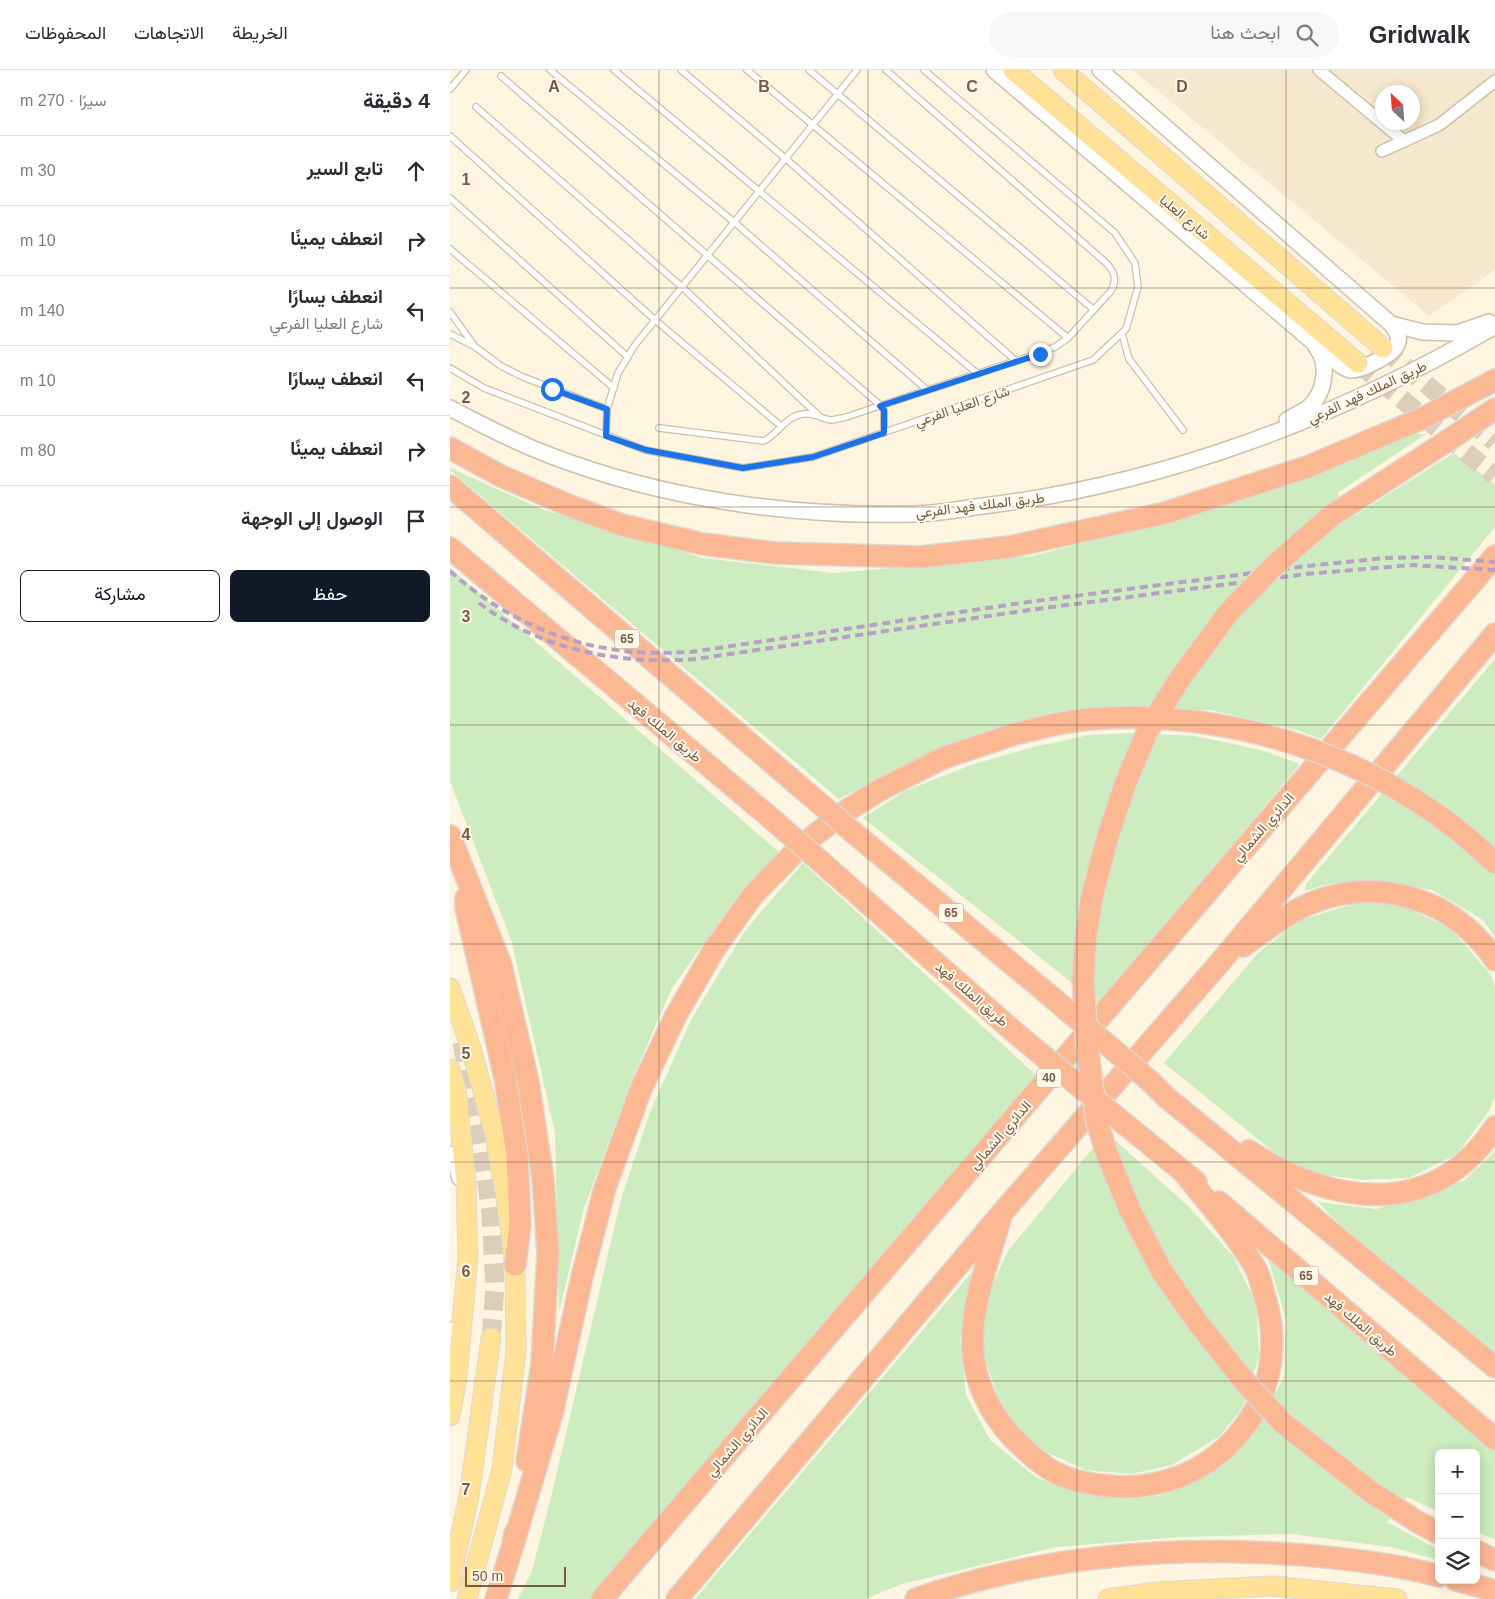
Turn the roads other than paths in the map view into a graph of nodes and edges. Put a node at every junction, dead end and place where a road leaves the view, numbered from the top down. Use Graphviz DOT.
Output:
graph roads {
  1 [pos="466,70"];
  2 [pos="550,70"];
  3 [pos="614,70"];
  4 [pos="681,70"];
  5 [pos="747,70"];
  6 [pos="809,70"];
  7 [pos="857,70"];
  8 [pos="886,70"];
  9 [pos="924,70"];
  10 [pos="994,70"];
  11 [pos="1013,70"];
  12 [pos="1063,70"];
  13 [pos="1100,70"];
  14 [pos="1319,70"];
  15 [pos="501,76"];
  16 [pos="1495,81"];
  17 [pos="450,89"];
  18 [pos="837,94"];
  19 [pos="476,107"];
  20 [pos="812,125"];
  21 [pos="450,136"];
  22 [pos="1404,141"];
  23 [pos="1382,151"];
  24 [pos="785,158"];
  25 [pos="760,191"];
  26 [pos="450,198"];
  27 [pos="734,222"];
  28 [pos="450,249"];
  29 [pos="707,255"];
  30 [pos="682,287"];
  31 [pos="1094,310"];
  32 [pos="450,312"];
  33 [pos="654,320"];
  34 [pos="1495,320"];
  35 [pos="1391,324"];
  36 [pos="1495,326"];
  37 [pos="1303,332"];
  38 [pos="450,334"];
  39 [pos="1122,334"];
  40 [pos="1068,338"];
  41 [pos="474,346"];
  42 [pos="1383,348"];
  43 [pos="628,357"];
  44 [pos="1016,361"];
  45 [pos="1358,363"];
  46 [pos="450,368"];
  47 [pos="978,374"];
  48 [pos="1495,380"];
  49 [pos="614,388"];
  50 [pos="927,390"];
  51 [pos="880,406"];
  52 [pos="450,408"];
  53 [pos="607,409"];
  54 [pos="1495,409"];
  55 [pos="820,417"];
  56 [pos="781,426"];
  57 [pos="659,428"];
  58 [pos="1183,430"];
  59 [pos="884,433"];
  60 [pos="606,436"];
  61 [pos="1253,440"];
  62 [pos="450,448"];
  63 [pos="450,486"];
  64 [pos="450,548"];
  65 [pos="1495,556"];
  66 [pos="1495,634"];
  67 [pos="450,836"];
  68 [pos="1495,863"];
  69 [pos="466,878"];
  70 [pos="1222,960"];
  71 [pos="1495,960"];
  72 [pos="450,988"];
  73 [pos="450,1069"];
  74 [pos="1166,1097"];
  75 [pos="1495,1127"];
  76 [pos="450,1152"];
  77 [pos="1184,1173"];
  78 [pos="1002,1212"];
  79 [pos="468,1258"];
  80 [pos="515,1266"];
  81 [pos="450,1328"];
  82 [pos="491,1338"];
  83 [pos="1495,1367"];
  84 [pos="458,1368"];
  85 [pos="450,1416"];
  86 [pos="1495,1439"];
  87 [pos="1430,1529"];
  88 [pos="513,1545"];
  89 [pos="1480,1553"];
  90 [pos="1495,1560"];
  91 [pos="1435,1575"];
  92 [pos="450,1582"];
  93 [pos="1470,1584"];
  94 [pos="1495,1591"];
  95 [pos="1267,1592"];
  96 [pos="467,1599"];
  97 [pos="496,1599"];
  98 [pos="602,1599"];
  99 [pos="677,1599"];
  100 [pos="916,1599"];
  101 [pos="1108,1599"];
  102 [pos="1397,1599"];
  1 -- 17 [label="lane"];
  2 -- 27 [label="lane"];
  3 -- 25 [label="lane"];
  4 -- 24 [label="lane"];
  5 -- 20 [label="lane"];
  6 -- 18 [label="lane"];
  7 -- 18 [label="lane"];
  8 -- 31 [label="lane"];
  9 -- 39 [label="lane, شارع العليا الفرعي"];
  10 -- 37 [label="street"];
  11 -- 45 [label="main road, شارع العليا"];
  12 -- 42 [label="main road"];
  13 -- 35 [label="street"];
  14 -- 22 [label="street"];
  15 -- 29 [label="lane"];
  16 -- 22 [label="street"];
  18 -- 20 [label="lane"];
  18 -- 31 [label="lane"];
  19 -- 30 [label="lane"];
  20 -- 24 [label="lane"];
  20 -- 40 [label="lane"];
  21 -- 33 [label="lane"];
  22 -- 23 [label="street"];
  24 -- 25 [label="lane"];
  24 -- 44 [label="lane"];
  25 -- 27 [label="lane"];
  25 -- 47 [label="lane"];
  26 -- 43 [label="lane"];
  27 -- 29 [label="lane"];
  27 -- 50 [label="lane"];
  28 -- 49 [label="lane"];
  29 -- 30 [label="lane"];
  29 -- 51 [label="lane"];
  30 -- 33 [label="lane"];
  30 -- 55 [label="lane"];
  31 -- 40 [label="lane"];
  32 -- 41 [label="lane"];
  33 -- 43 [label="lane"];
  33 -- 56 [label="lane"];
  34 -- 35 [label="street"];
  35 -- 37 [label="street"];
  36 -- 61 [label="street, طريق الملك فهد الفرعي"];
  37 -- 61 [label="street"];
  38 -- 41 [label="lane"];
  39 -- 58 [label="lane"];
  39 -- 59 [label="lane, شارع العليا الفرعي"];
  40 -- 44 [label="lane"];
  41 -- 53 [label="lane"];
  43 -- 49 [label="lane"];
  44 -- 47 [label="lane"];
  46 -- 60 [label="lane, شارع العليا الفرعي"];
  47 -- 50 [label="lane"];
  48 -- 62 [label="highway"];
  49 -- 53 [label="lane"];
  50 -- 51 [label="lane"];
  51 -- 55 [label="lane"];
  51 -- 59 [label="lane"];
  52 -- 61 [label="street, طريق الملك فهد الفرعي"];
  53 -- 60 [label="lane"];
  54 -- 87 [label="highway, bridge"];
  55 -- 56 [label="lane"];
  56 -- 57 [label="lane"];
  59 -- 60 [label="lane, شارع العليا الفرعي"];
  63 -- 74 [label="highway, 65, bridge"];
  64 -- 77 [label="highway, طريق الملك فهد / 65, bridge"];
  65 -- 98 [label="highway, الدائري الشمالي / 40"];
  66 -- 70 [label="highway"];
  67 -- 69 [label="highway"];
  68 -- 88 [label="highway, bridge"];
  69 -- 80 [label="highway"];
  69 -- 88 [label="highway"];
  70 -- 71 [label="highway"];
  70 -- 78 [label="highway"];
  72 -- 80 [label="main road"];
  73 -- 79 [label="main road"];
  74 -- 75 [label="highway, 65"];
  74 -- 83 [label="highway, 65"];
  76 -- 79 [label="street"];
  77 -- 78 [label="highway"];
  77 -- 86 [label="highway, طريق الملك فهد / 65"];
  78 -- 99 [label="highway"];
  79 -- 84 [label="main road"];
  80 -- 96 [label="main road"];
  81 -- 84 [label="street"];
  82 -- 92 [label="main road"];
  84 -- 85 [label="main road"];
  88 -- 97 [label="highway"];
  89 -- 90 [label="highway"];
  91 -- 100 [label="highway"];
  93 -- 94 [label="highway"];
  95 -- 101 [label="main road"];
  95 -- 102 [label="main road"];
}
